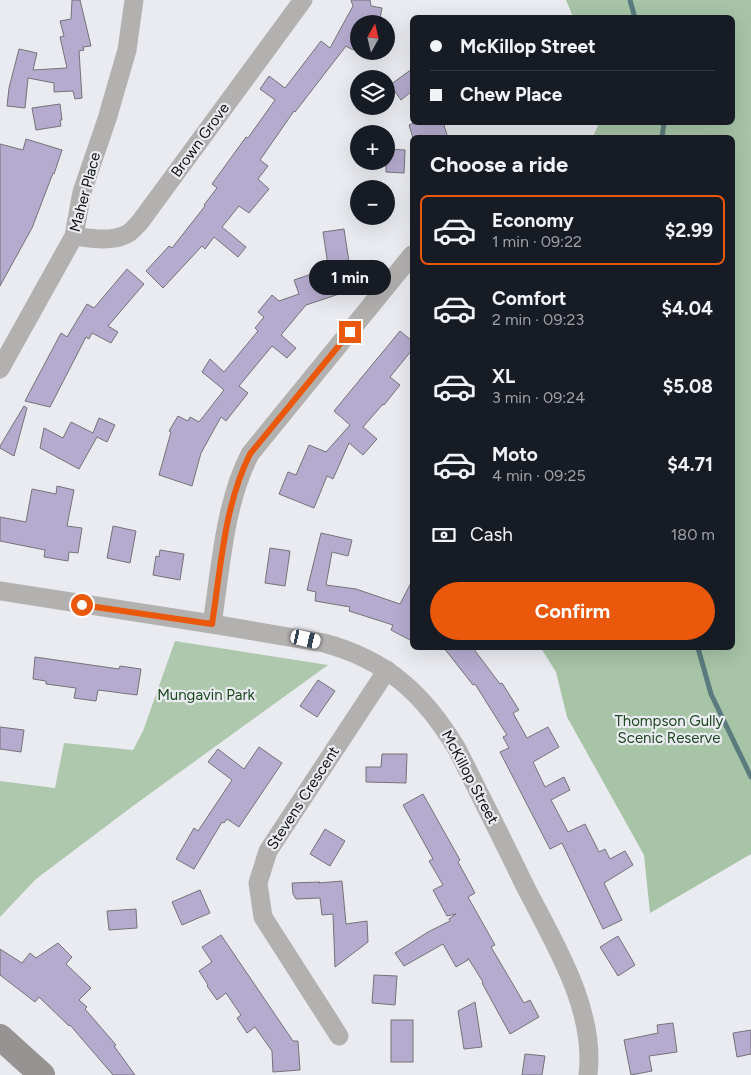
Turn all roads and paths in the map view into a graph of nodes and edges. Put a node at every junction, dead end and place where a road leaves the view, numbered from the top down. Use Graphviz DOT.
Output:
graph roads {
  1 [pos="134,0"];
  2 [pos="303,0"];
  3 [pos="74,236"];
  4 [pos="410,257"];
  5 [pos="0,369"];
  6 [pos="0,591"];
  7 [pos="212,624"];
  8 [pos="387,670"];
  9 [pos="339,1036"];
  10 [pos="0,1037"];
  11 [pos="42,1075"];
  12 [pos="588,1075"];
  1 -- 3 [label="street, Maher Place"];
  2 -- 3 [label="street, Brown Grove"];
  3 -- 5 [label="street, Maher Place"];
  4 -- 7 [label="street"];
  6 -- 7 [label="street, McKillop Street"];
  7 -- 8 [label="street, McKillop Street"];
  8 -- 9 [label="street, Stevens Crescent"];
  8 -- 12 [label="street, McKillop Street"];
  10 -- 11 [label="main road"];
}
